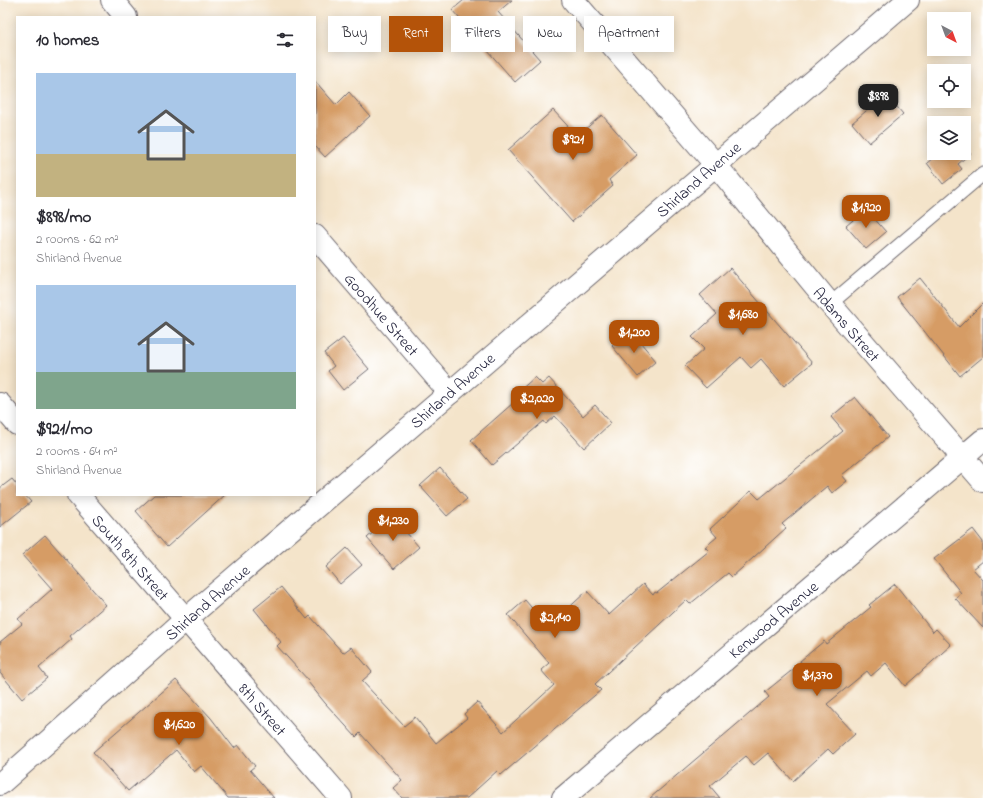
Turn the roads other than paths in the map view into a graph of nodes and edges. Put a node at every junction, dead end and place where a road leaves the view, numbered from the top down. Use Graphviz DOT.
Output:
graph roads {
  1 [pos="112,0"];
  2 [pos="573,0"];
  3 [pos="908,0"];
  4 [pos="125,16"];
  5 [pos="715,164"];
  6 [pos="983,174"];
  7 [pos="316,237"];
  8 [pos="830,304"];
  9 [pos="450,392"];
  10 [pos="0,404"];
  11 [pos="16,423"];
  12 [pos="983,440"];
  13 [pos="963,457"];
  14 [pos="983,481"];
  15 [pos="79,496"];
  16 [pos="185,620"];
  17 [pos="0,784"];
  18 [pos="341,798"];
  19 [pos="563,798"];
  1 -- 4 [label="street"];
  2 -- 5 [label="street, Adams Street"];
  3 -- 5 [label="street, Shirland Avenue"];
  5 -- 8 [label="street, Adams Street"];
  5 -- 9 [label="street, Shirland Avenue"];
  6 -- 8 [label="lane"];
  7 -- 9 [label="street, Goodhue Street"];
  8 -- 13 [label="street, Adams Street"];
  9 -- 16 [label="street, Shirland Avenue"];
  10 -- 11 [label="street"];
  12 -- 13 [label="street, Kenwood Avenue"];
  13 -- 14 [label="street, Adams Street"];
  13 -- 19 [label="street, Kenwood Avenue"];
  15 -- 16 [label="street, South 8th Street"];
  16 -- 17 [label="street, Shirland Avenue"];
  16 -- 18 [label="street, 8th Street"];
}
